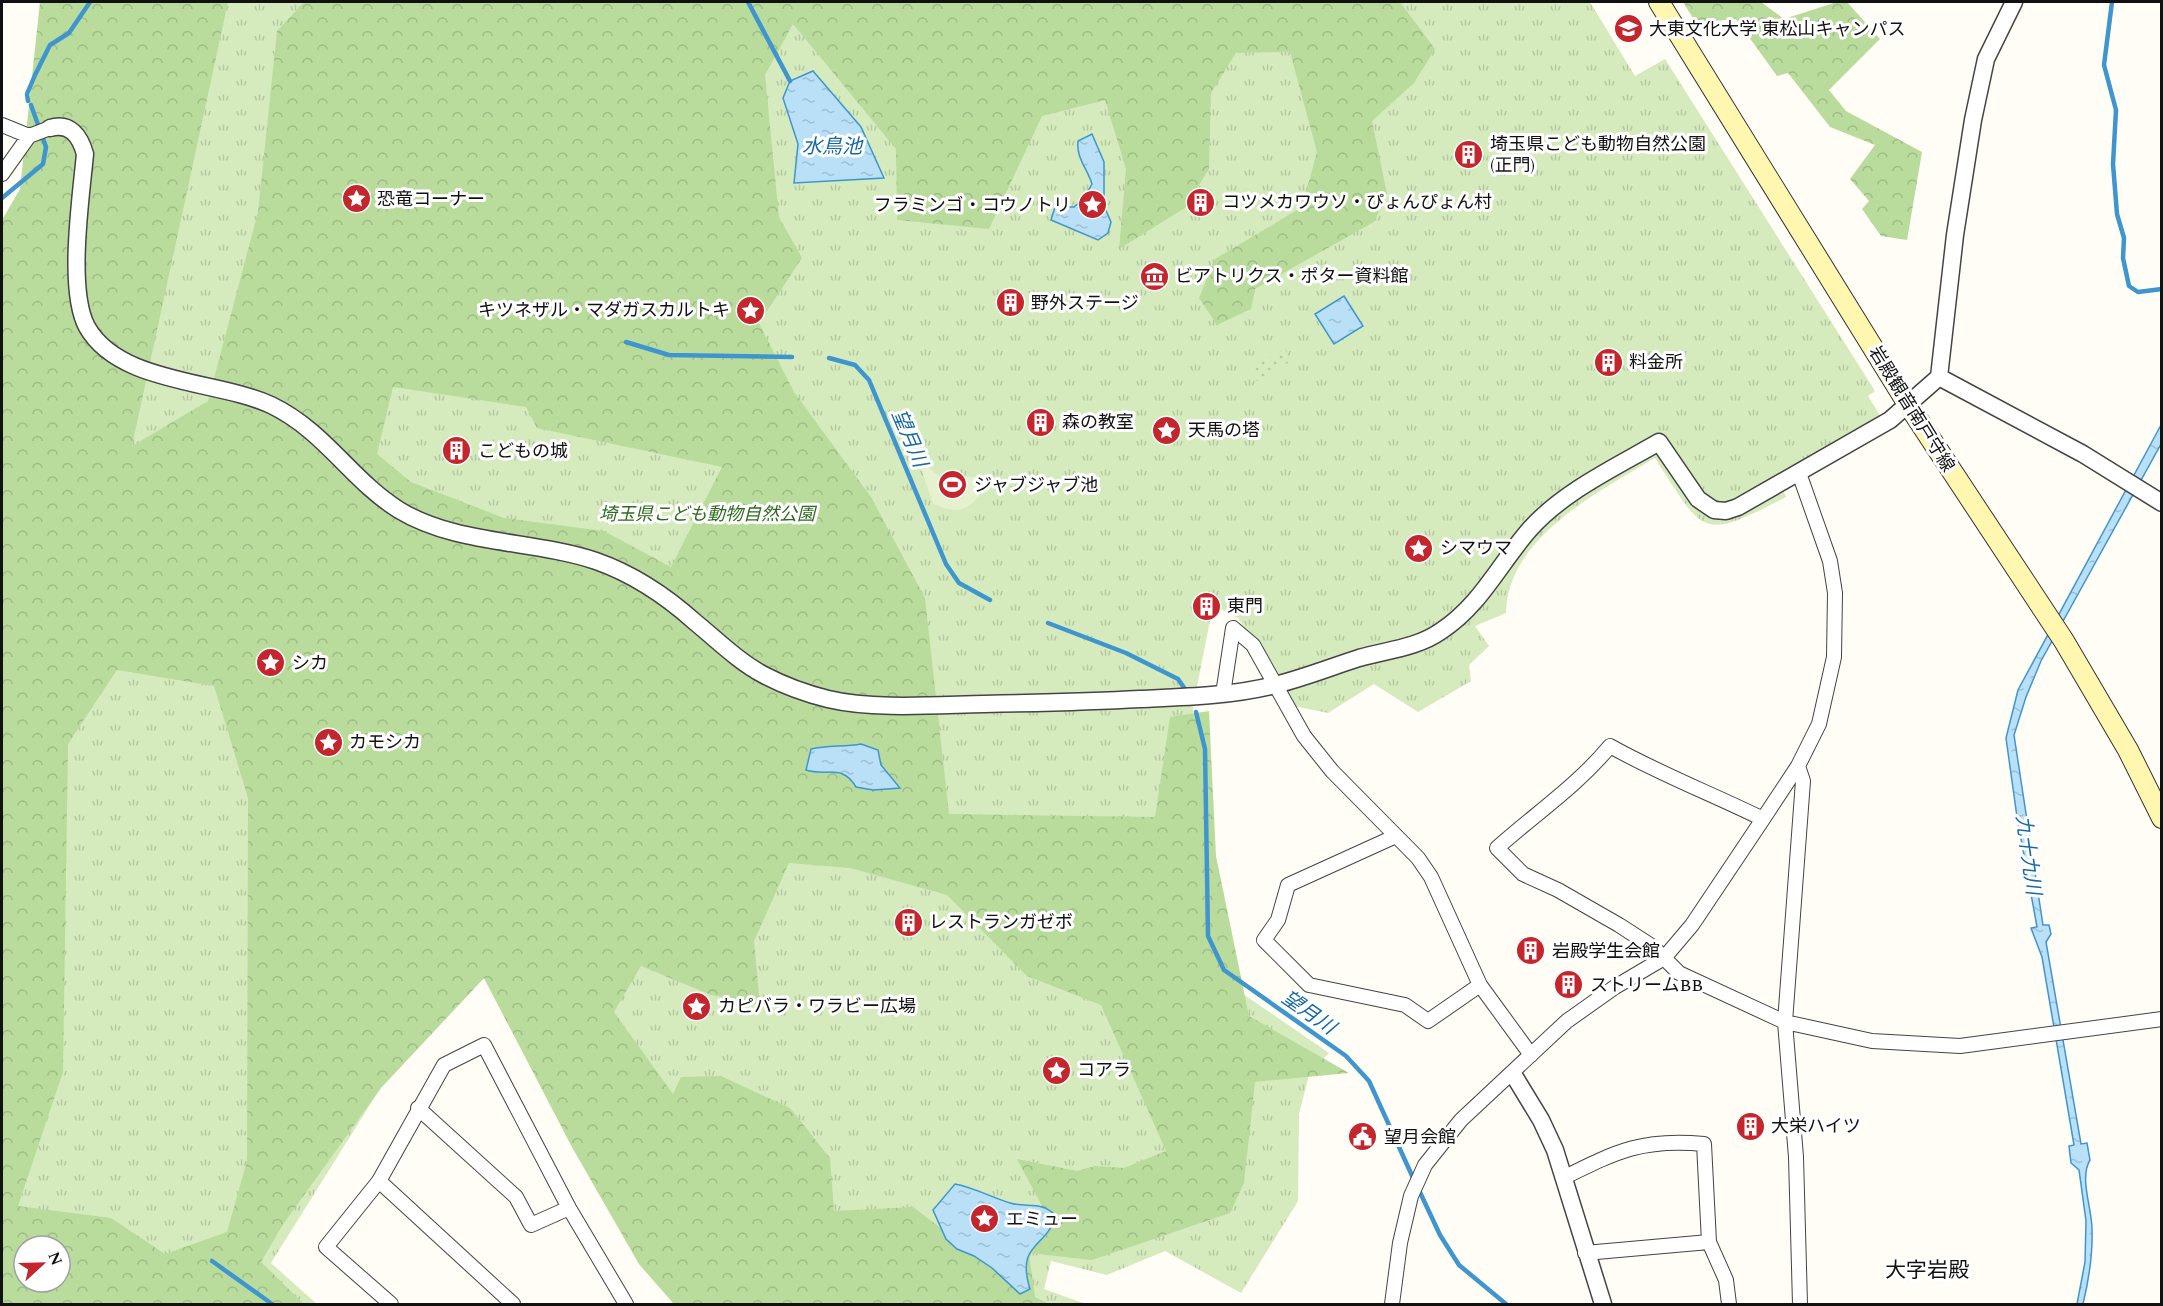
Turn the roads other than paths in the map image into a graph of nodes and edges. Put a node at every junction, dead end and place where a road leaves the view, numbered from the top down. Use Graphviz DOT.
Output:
graph roads {
  1 [pos="1659,2"];
  2 [pos="2014,2"];
  3 [pos="2,125"];
  4 [pos="38,133"];
  5 [pos="2,174"];
  6 [pos="1939,377"];
  7 [pos="1909,406"];
  8 [pos="1798,473"];
  9 [pos="2162,503"];
  10 [pos="1275,685"];
  11 [pos="1223,694"];
  12 [pos="1798,766"];
  13 [pos="2162,818"];
  14 [pos="1763,819"];
  15 [pos="1396,836"];
  16 [pos="1664,958"];
  17 [pos="1480,985"];
  18 [pos="2162,1019"];
  19 [pos="1785,1022"];
  20 [pos="1531,1055"];
  21 [pos="1513,1074"];
  22 [pos="418,1108"];
  23 [pos="1564,1177"];
  24 [pos="379,1181"];
  25 [pos="569,1208"];
  26 [pos="1708,1242"];
  27 [pos="1585,1253"];
  28 [pos="391,1305"];
  29 [pos="513,1305"];
  30 [pos="626,1305"];
  31 [pos="1392,1305"];
  32 [pos="1603,1305"];
  33 [pos="1730,1305"];
  34 [pos="1800,1305"];
  1 -- 7 [label="main road, 岩殿観音南戸守線"];
  2 -- 6 [label="street"];
  3 -- 4 [label="street"];
  4 -- 5 [label="street"];
  4 -- 11 [label="street"];
  6 -- 7 [label="street"];
  6 -- 9 [label="street"];
  7 -- 8 [label="street"];
  7 -- 13 [label="main road, 岩殿観音南戸守線"];
  8 -- 10 [label="street"];
  8 -- 12 [label="street"];
  10 -- 11 [label="street"];
  10 -- 11 [label="street"];
  10 -- 15 [label="street"];
  12 -- 14 [label="street"];
  12 -- 19 [label="street"];
  14 -- 16 [label="street"];
  14 -- 16 [label="street"];
  15 -- 17 [label="street"];
  15 -- 17 [label="street"];
  16 -- 19 [label="street"];
  16 -- 20 [label="street"];
  17 -- 20 [label="street"];
  18 -- 19 [label="street"];
  19 -- 34 [label="street"];
  20 -- 21 [label="street"];
  21 -- 23 [label="street"];
  21 -- 31 [label="street"];
  22 -- 24 [label="street"];
  22 -- 25 [label="street"];
  22 -- 25 [label="street"];
  23 -- 26 [label="street"];
  23 -- 27 [label="street"];
  24 -- 28 [label="street"];
  24 -- 29 [label="street"];
  25 -- 30 [label="street"];
  26 -- 27 [label="street"];
  26 -- 33 [label="street"];
  27 -- 32 [label="street"];
}
